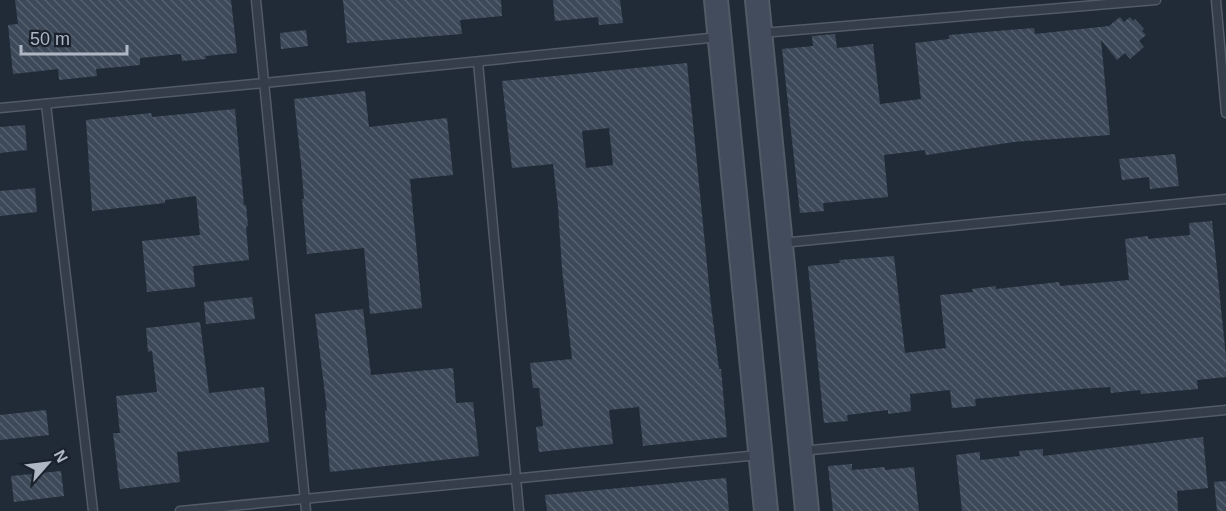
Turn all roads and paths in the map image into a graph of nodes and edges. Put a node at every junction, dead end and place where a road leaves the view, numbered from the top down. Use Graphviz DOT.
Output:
graph roads {
  1 [pos="256,0"];
  2 [pos="716,0"];
  3 [pos="757,0"];
  4 [pos="1156,0"];
  5 [pos="1216,0"];
  6 [pos="760,33"];
  7 [pos="720,37"];
  8 [pos="477,62"];
  9 [pos="264,83"];
  10 [pos="46,104"];
  11 [pos="0,108"];
  12 [pos="1226,113"];
  13 [pos="1226,199"];
  14 [pos="780,243"];
  15 [pos="1226,410"];
  16 [pos="801,451"];
  17 [pos="760,455"];
  18 [pos="516,478"];
  19 [pos="305,499"];
  20 [pos="93,511"];
  21 [pos="180,511"];
  22 [pos="306,511"];
  23 [pos="519,511"];
  24 [pos="766,511"];
  25 [pos="807,511"];
  1 -- 9 [label="lane"];
  2 -- 7 [label="street"];
  3 -- 6 [label="street"];
  4 -- 6 [label="lane"];
  5 -- 12 [label="lane"];
  6 -- 14 [label="street"];
  7 -- 8 [label="lane"];
  7 -- 17 [label="street"];
  8 -- 9 [label="lane"];
  8 -- 18 [label="lane"];
  9 -- 10 [label="lane"];
  9 -- 19 [label="lane"];
  10 -- 11 [label="lane"];
  10 -- 20 [label="lane"];
  13 -- 14 [label="lane"];
  14 -- 16 [label="street"];
  15 -- 16 [label="lane"];
  16 -- 25 [label="street"];
  17 -- 18 [label="lane"];
  17 -- 24 [label="street"];
  18 -- 19 [label="lane"];
  18 -- 23 [label="lane"];
  19 -- 21 [label="lane"];
  19 -- 22 [label="lane"];
}
